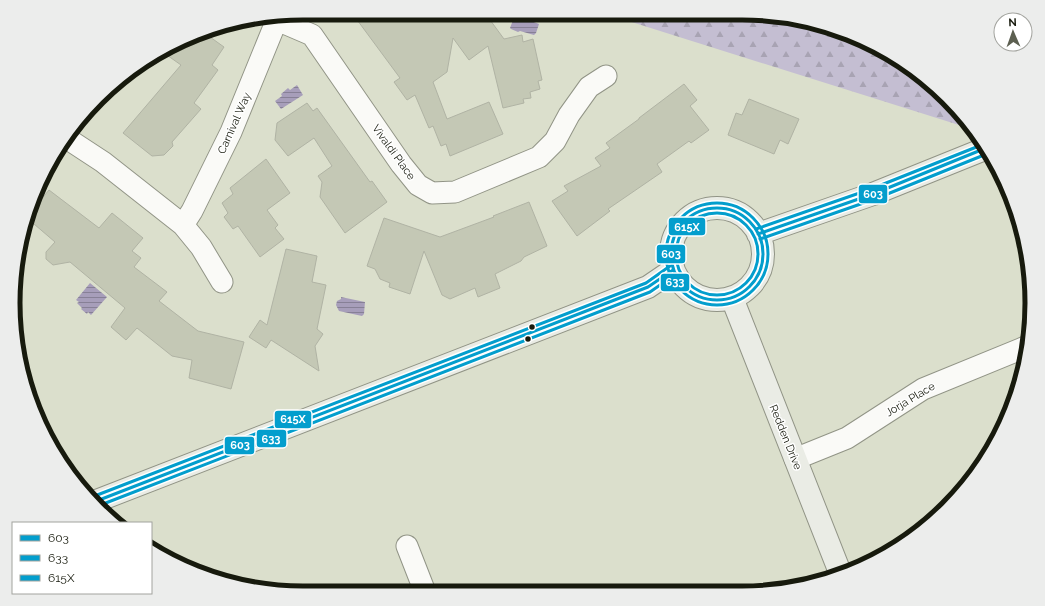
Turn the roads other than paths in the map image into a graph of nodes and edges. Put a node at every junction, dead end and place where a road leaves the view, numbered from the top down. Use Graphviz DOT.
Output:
graph roads {
  1 [pos="277,21"];
  2 [pos="282,21"];
  3 [pos="606,76"];
  4 [pos="74,143"];
  5 [pos="980,151"];
  6 [pos="183,225"];
  7 [pos="758,234"];
  8 [pos="673,270"];
  9 [pos="222,282"];
  10 [pos="732,298"];
  11 [pos="1022,349"];
  12 [pos="795,459"];
  13 [pos="100,500"];
  14 [pos="407,546"];
  15 [pos="839,569"];
  16 [pos="423,586"];
  1 -- 6 [label="street, Carnival Way"];
  2 -- 3 [label="street, Vivaldi Place"];
  4 -- 6 [label="street"];
  5 -- 7 [label="main road"];
  6 -- 9 [label="street"];
  7 -- 8 [label="main road"];
  7 -- 10 [label="main road"];
  8 -- 10 [label="main road"];
  8 -- 13 [label="main road"];
  10 -- 12 [label="main road, Redden Drive"];
  11 -- 12 [label="street, Jorja Place"];
  12 -- 15 [label="main road, Redden Drive"];
  14 -- 16 [label="street"];
}
